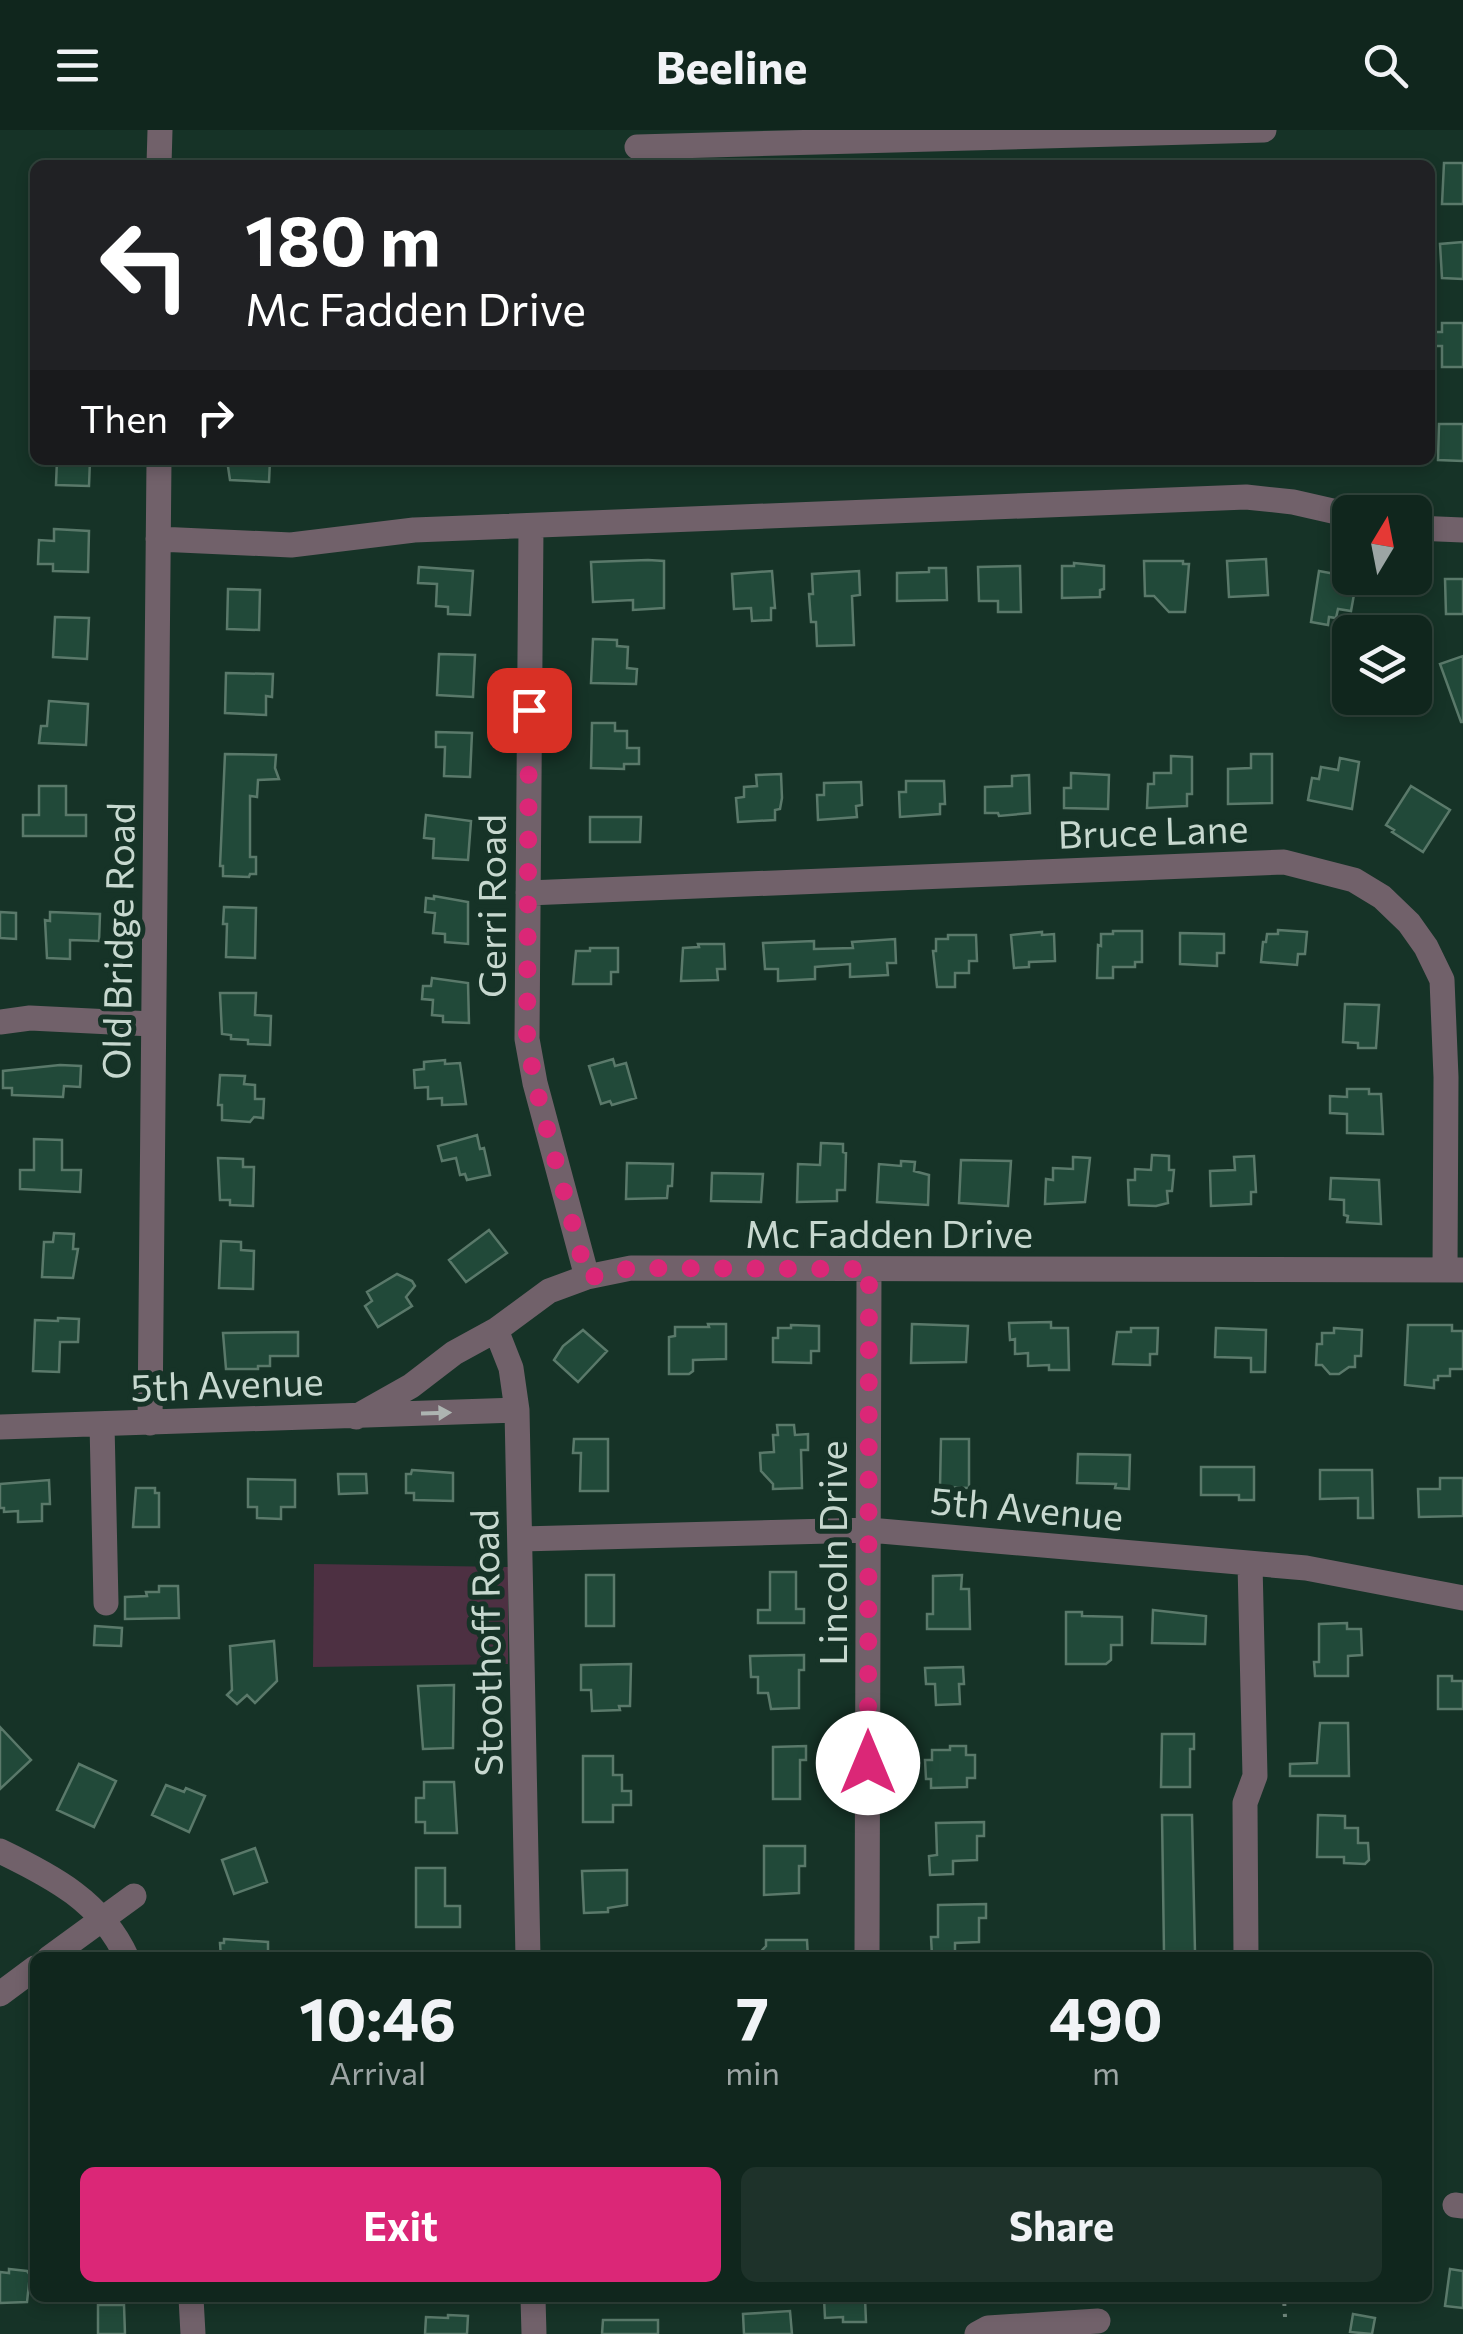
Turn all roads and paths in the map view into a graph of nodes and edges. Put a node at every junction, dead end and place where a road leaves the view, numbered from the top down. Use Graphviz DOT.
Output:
graph roads {
  1 [pos="160,130"];
  2 [pos="1264,130"];
  3 [pos="637,147"];
  4 [pos="159,160"];
  5 [pos="158,465"];
  6 [pos="1332,512"];
  7 [pos="531,527"];
  8 [pos="1432,529"];
  9 [pos="1463,530"];
  10 [pos="158,538"];
  11 [pos="528,893"];
  12 [pos="0,1022"];
  13 [pos="152,1024"];
  14 [pos="869,1269"];
  15 [pos="1454,1270"];
  16 [pos="587,1278"];
  17 [pos="496,1330"];
  18 [pos="517,1410"];
  19 [pos="356,1416"];
  20 [pos="150,1423"];
  21 [pos="102,1424"];
  22 [pos="0,1427"];
  23 [pos="869,1530"];
  24 [pos="522,1538"];
  25 [pos="1250,1564"];
  26 [pos="1463,1598"];
  27 [pos="106,1603"];
  28 [pos="0,1851"];
  29 [pos="134,1896"];
  30 [pos="102,1919"];
  31 [pos="57,1952"];
  32 [pos="123,1952"];
  33 [pos="528,1952"];
  34 [pos="866,1952"];
  35 [pos="1246,1952"];
  36 [pos="30,1972"];
  37 [pos="0,1994"];
  38 [pos="192,2302"];
  39 [pos="534,2302"];
  40 [pos="1284,2302"];
  41 [pos="1285,2317"];
  42 [pos="1098,2320"];
  43 [pos="193,2334"];
  44 [pos="534,2334"];
  45 [pos="977,2334"];
  1 -- 4 [label="street"];
  2 -- 3 [label="street"];
  5 -- 10 [label="street, Old Bridge Road"];
  6 -- 7 [label="street"];
  7 -- 10 [label="street"];
  7 -- 11 [label="street, Gerri Road"];
  8 -- 9 [label="street"];
  10 -- 13 [label="street, Old Bridge Road"];
  11 -- 15 [label="street, Bruce Lane"];
  11 -- 16 [label="street, Gerri Road"];
  12 -- 13 [label="street"];
  13 -- 20 [label="street, Old Bridge Road"];
  14 -- 15 [label="street, Mc Fadden Drive"];
  14 -- 16 [label="street, Mc Fadden Drive"];
  14 -- 23 [label="street, Lincoln Drive"];
  16 -- 17 [label="street, Mc Fadden Drive"];
  17 -- 18 [label="street, Stoothoff Road"];
  17 -- 19 [label="street, Mc Fadden Drive"];
  19 -- 18 [label="street, 5th Avenue, one-way"];
  18 -- 24 [label="street, Stoothoff Road"];
  19 -- 20 [label="street, 5th Avenue"];
  20 -- 21 [label="street, 5th Avenue"];
  21 -- 22 [label="street, 5th Avenue"];
  21 -- 27 [label="street"];
  23 -- 24 [label="street, 5th Avenue"];
  23 -- 25 [label="street, 5th Avenue"];
  23 -- 34 [label="street, Lincoln Drive"];
  24 -- 33 [label="street, Stoothoff Road"];
  25 -- 26 [label="street, 5th Avenue"];
  25 -- 35 [label="street"];
  28 -- 30 [label="street"];
  29 -- 30 [label="street"];
  30 -- 31 [label="street"];
  30 -- 32 [label="street"];
  36 -- 37 [label="street"];
  38 -- 43 [label="street"];
  39 -- 44 [label="street"];
  40 -- 41 [label="path"];
  42 -- 45 [label="street"];
}
